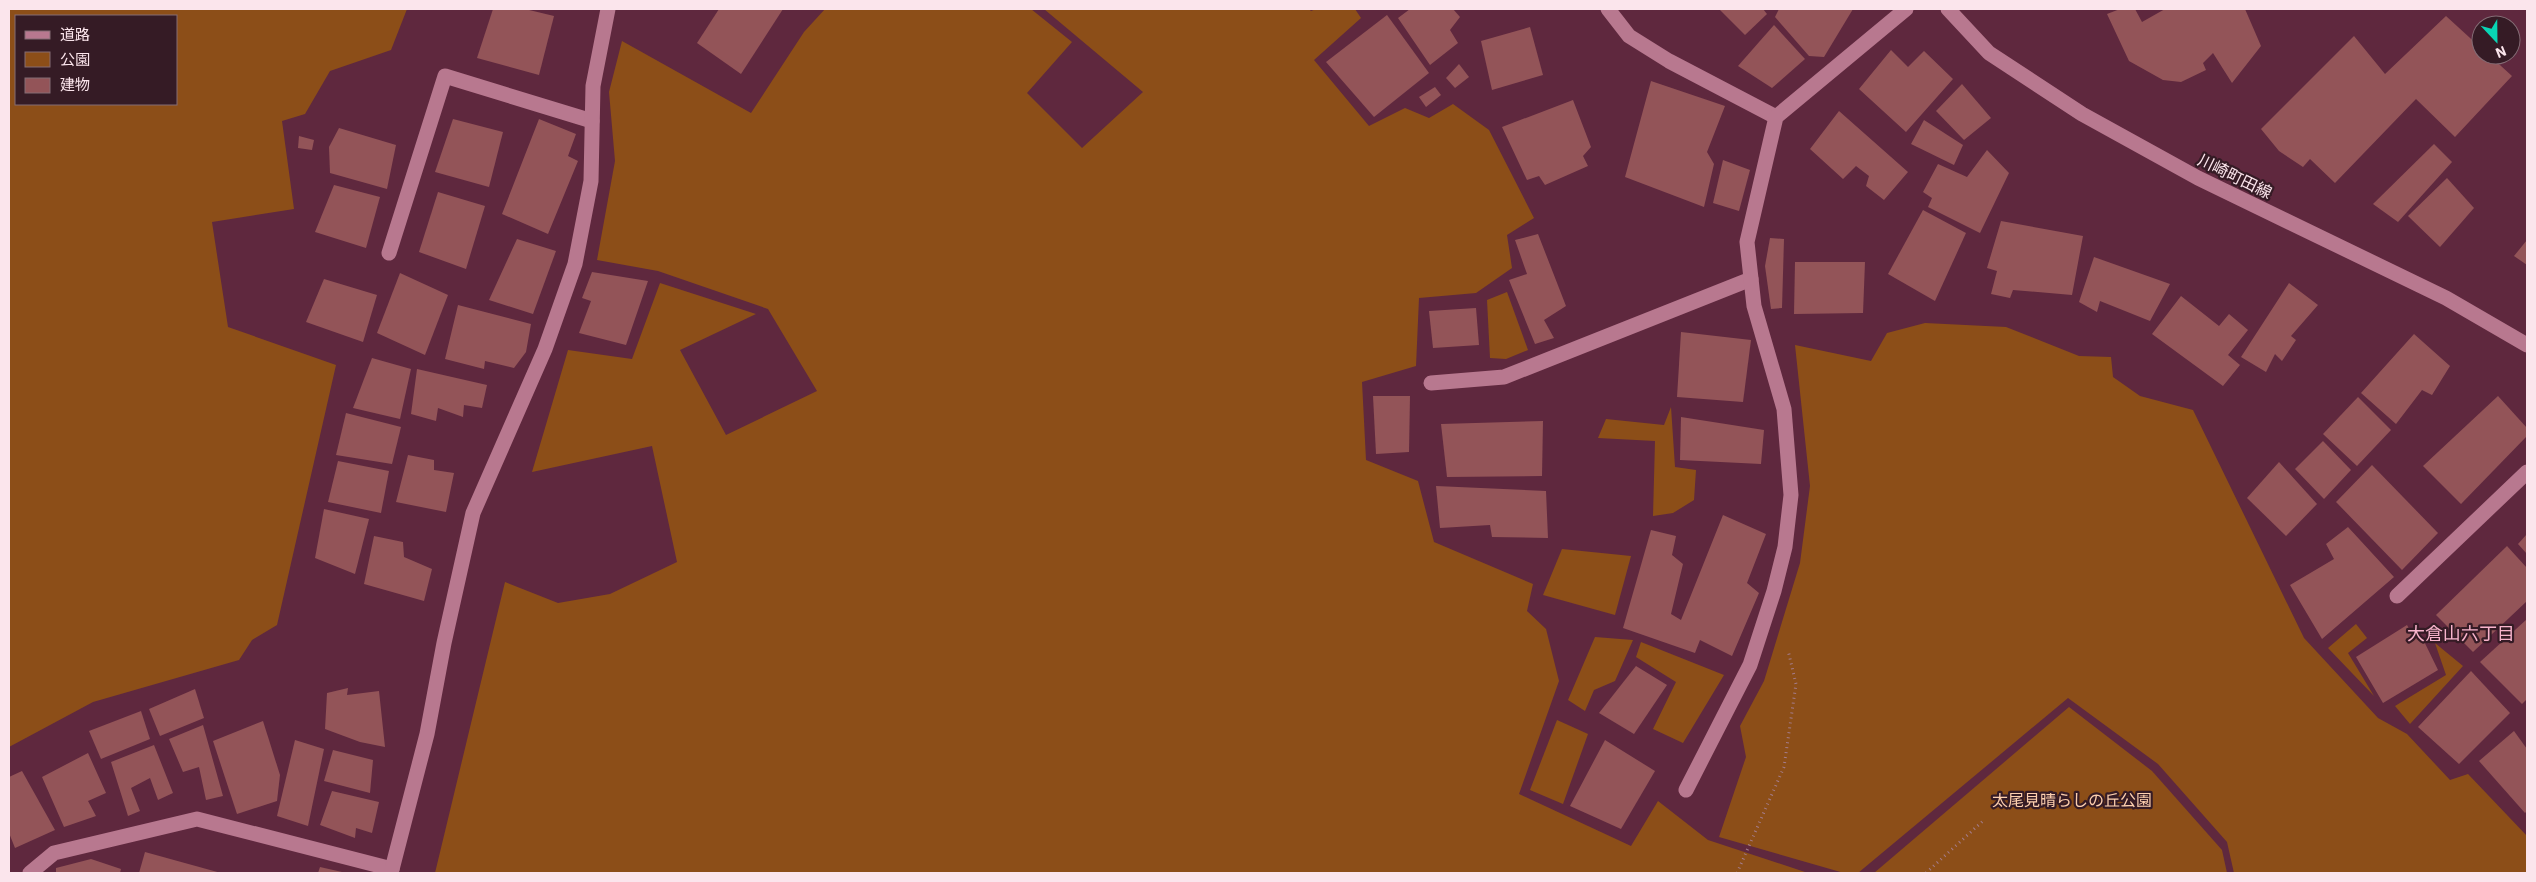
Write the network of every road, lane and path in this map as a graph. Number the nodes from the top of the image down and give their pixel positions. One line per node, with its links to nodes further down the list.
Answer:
1 (608, 9): 6 (street)
2 (1608, 9): 5 (street)
3 (1906, 9): 5 (street)
4 (1948, 9): 9 (street, 川崎町田線)
5 (1776, 117): 8 (street)
6 (592, 121): 7 (street); 16 (street)
7 (389, 253)
8 (1751, 278): 10 (street); 14 (street)
9 (2527, 345)
10 (1431, 383)
11 (2527, 472): 12 (street)
12 (2398, 596)
13 (1787, 647): 18 (path)
14 (1686, 790)
15 (1984, 820): 19 (path)
16 (392, 871): 17 (street)
17 (30, 873)
18 (1737, 873)
19 (1926, 873)

